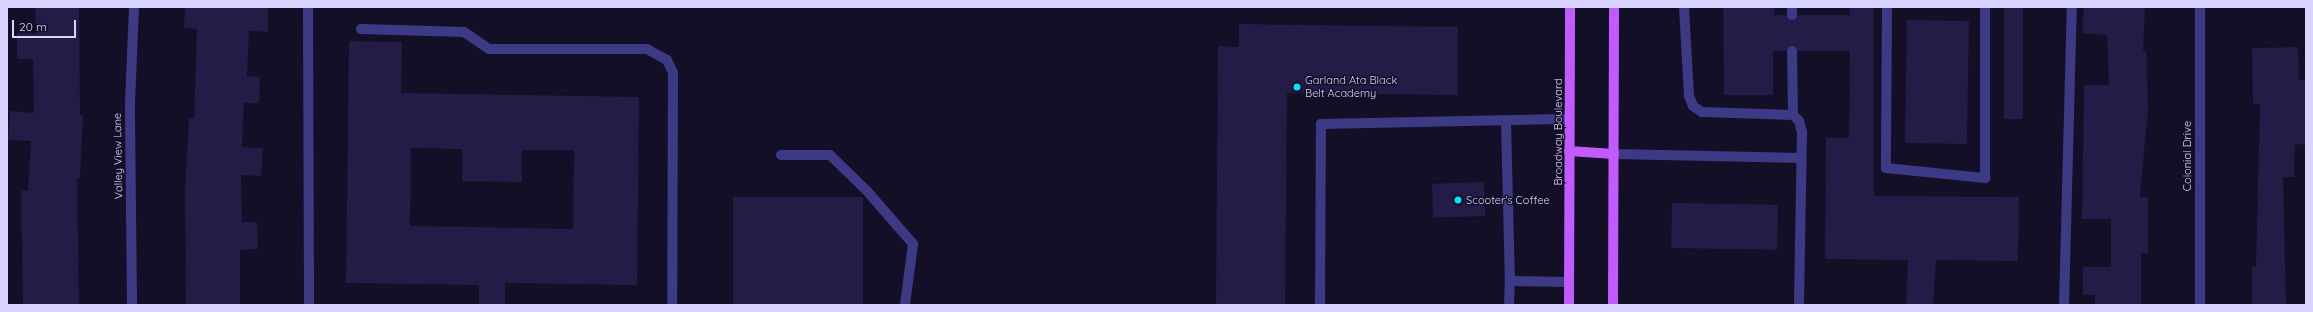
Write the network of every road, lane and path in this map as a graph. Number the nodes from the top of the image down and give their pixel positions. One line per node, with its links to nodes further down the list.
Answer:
1 (134, 7): 21 (street, Valley View Lane)
2 (308, 7): 22 (street)
3 (1570, 7): 13 (main road, Broadway Boulevard)
4 (1614, 7): 16 (main road)
5 (1684, 7): 12 (street)
6 (1887, 7): 7 (street)
7 (1984, 7)
8 (2072, 7): 30 (street)
9 (2200, 7): 31 (street, Colonial Drive)
10 (361, 29): 23 (street)
11 (1792, 51): 12 (street)
12 (1793, 114): 18 (street)
13 (1569, 120): 14 (street); 15 (main road, Broadway Boulevard)
14 (1506, 121): 19 (street); 25 (street)
15 (1569, 152): 16 (main road); 20 (main road, Broadway Boulevard)
16 (1614, 154): 18 (street); 28 (main road)
17 (780, 155): 24 (street)
18 (1801, 158): 29 (street)
19 (1510, 281): 20 (street); 26 (street)
20 (1569, 282): 27 (main road, Broadway Boulevard)
21 (132, 305)
22 (309, 305)
23 (672, 305)
24 (905, 305)
25 (1320, 305)
26 (1508, 305)
27 (1569, 305)
28 (1613, 305)
29 (1799, 305)
30 (2064, 305)
31 (2200, 305)

